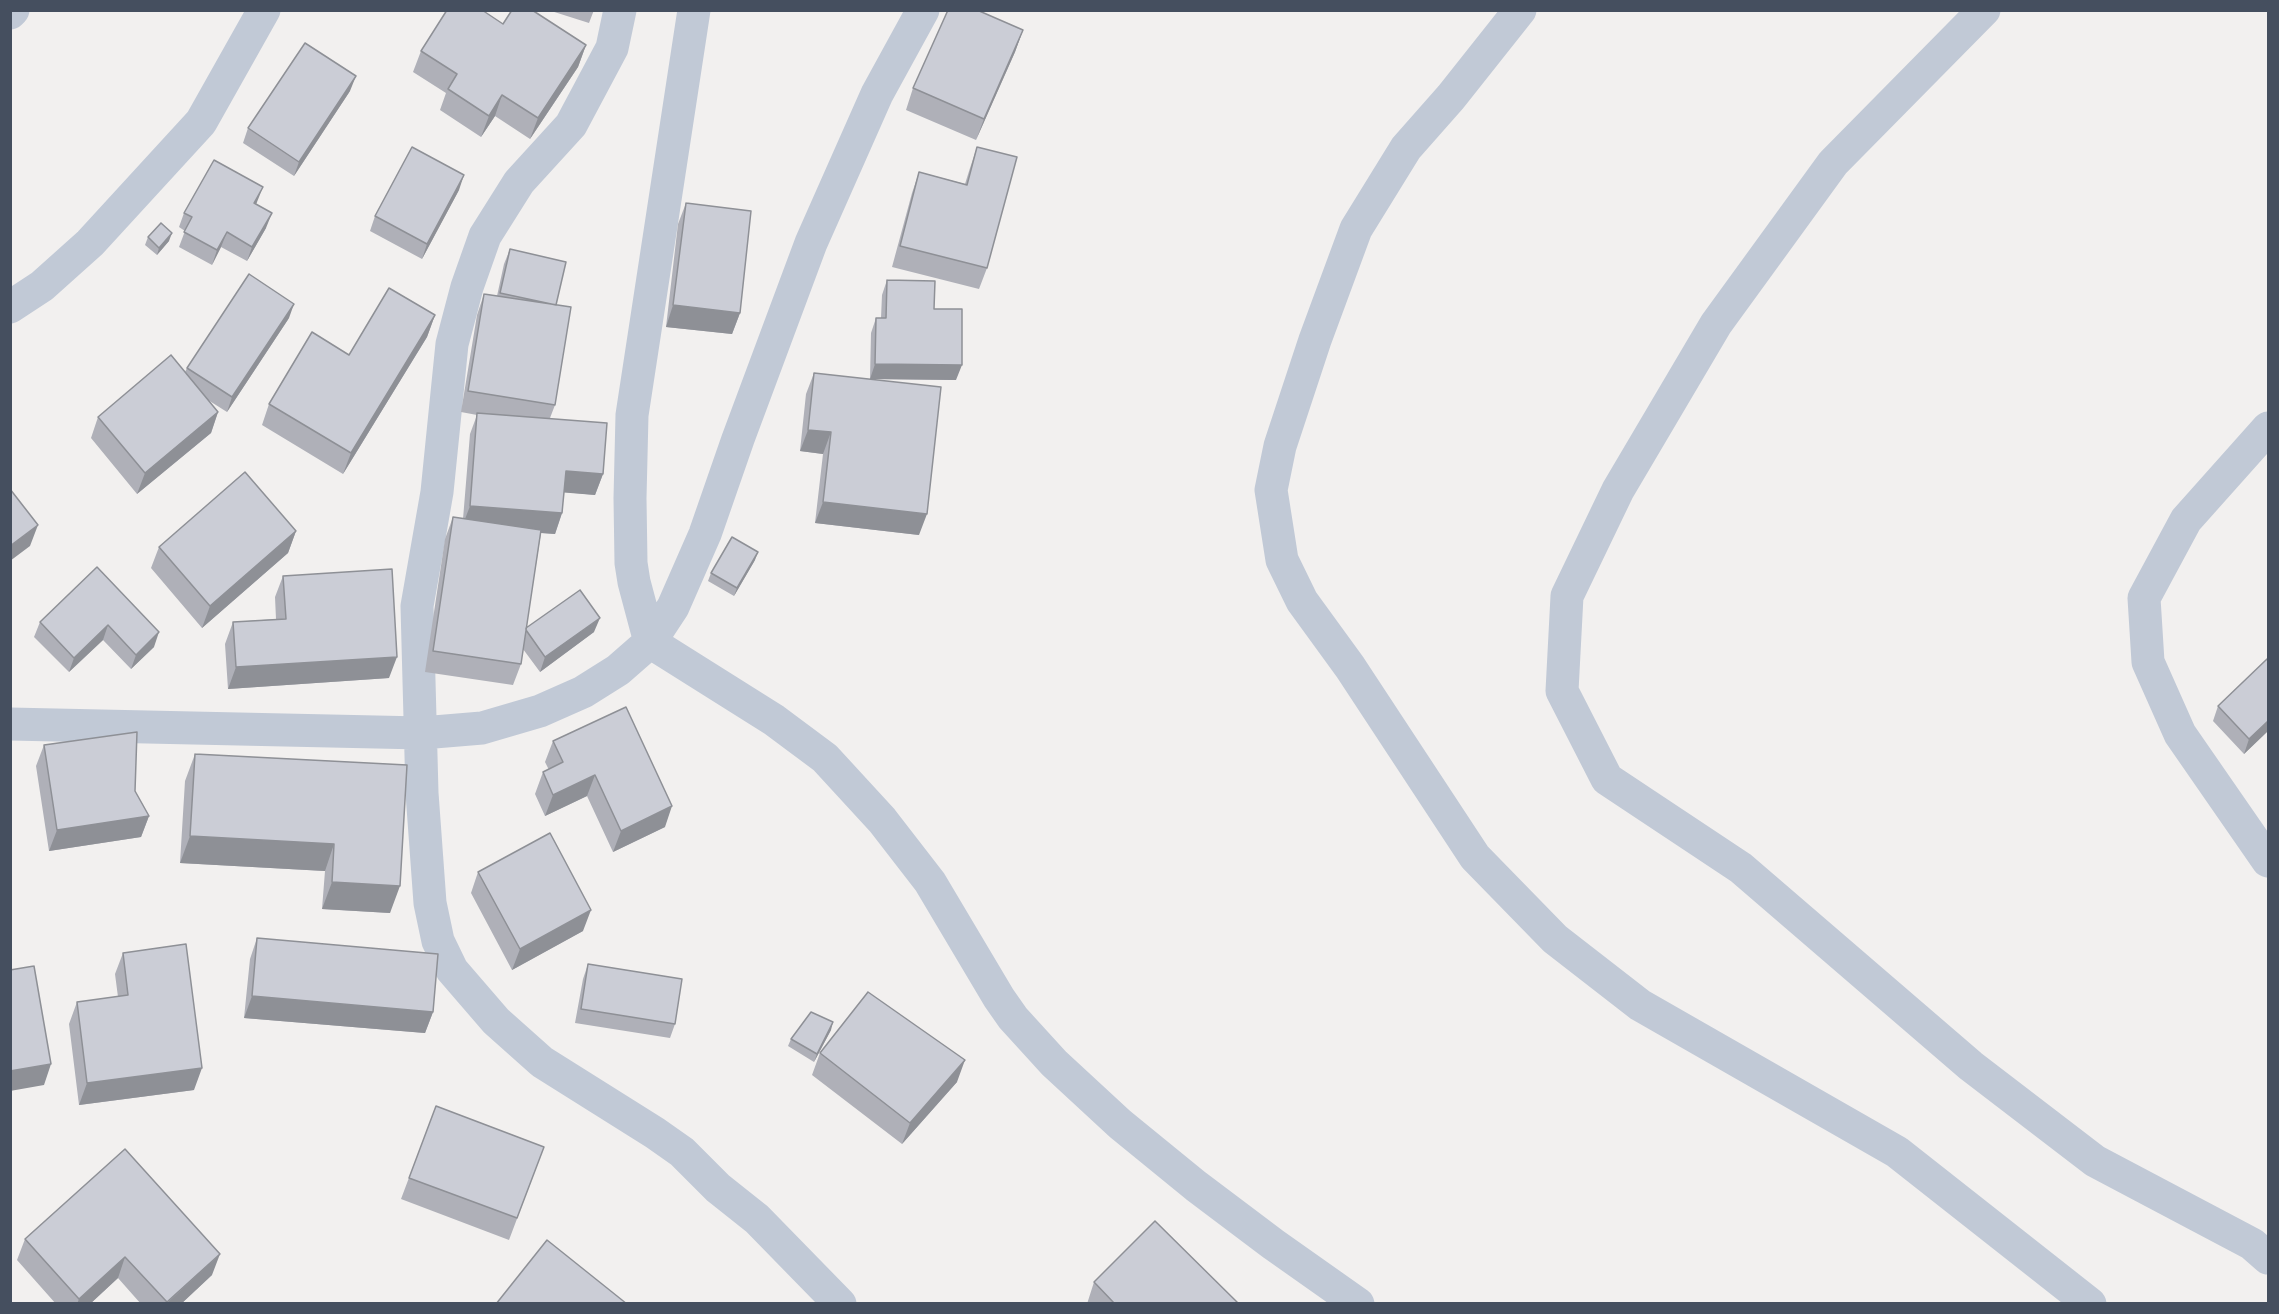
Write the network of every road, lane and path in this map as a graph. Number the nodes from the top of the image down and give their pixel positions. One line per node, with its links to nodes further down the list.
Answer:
1 (264, 10): 7 (street)
2 (620, 10): 11 (street)
3 (694, 10): 9 (street)
4 (923, 10): 9 (street)
5 (1520, 10): 16 (street)
6 (1984, 10): 13 (street)
7 (10, 307)
8 (2268, 428): 12 (street)
9 (650, 642): 11 (street); 15 (street)
10 (10, 724): 11 (street)
11 (422, 733): 14 (street)
12 (2268, 861)
13 (2268, 1258)
14 (840, 1304)
15 (1358, 1304)
16 (2090, 1304)

